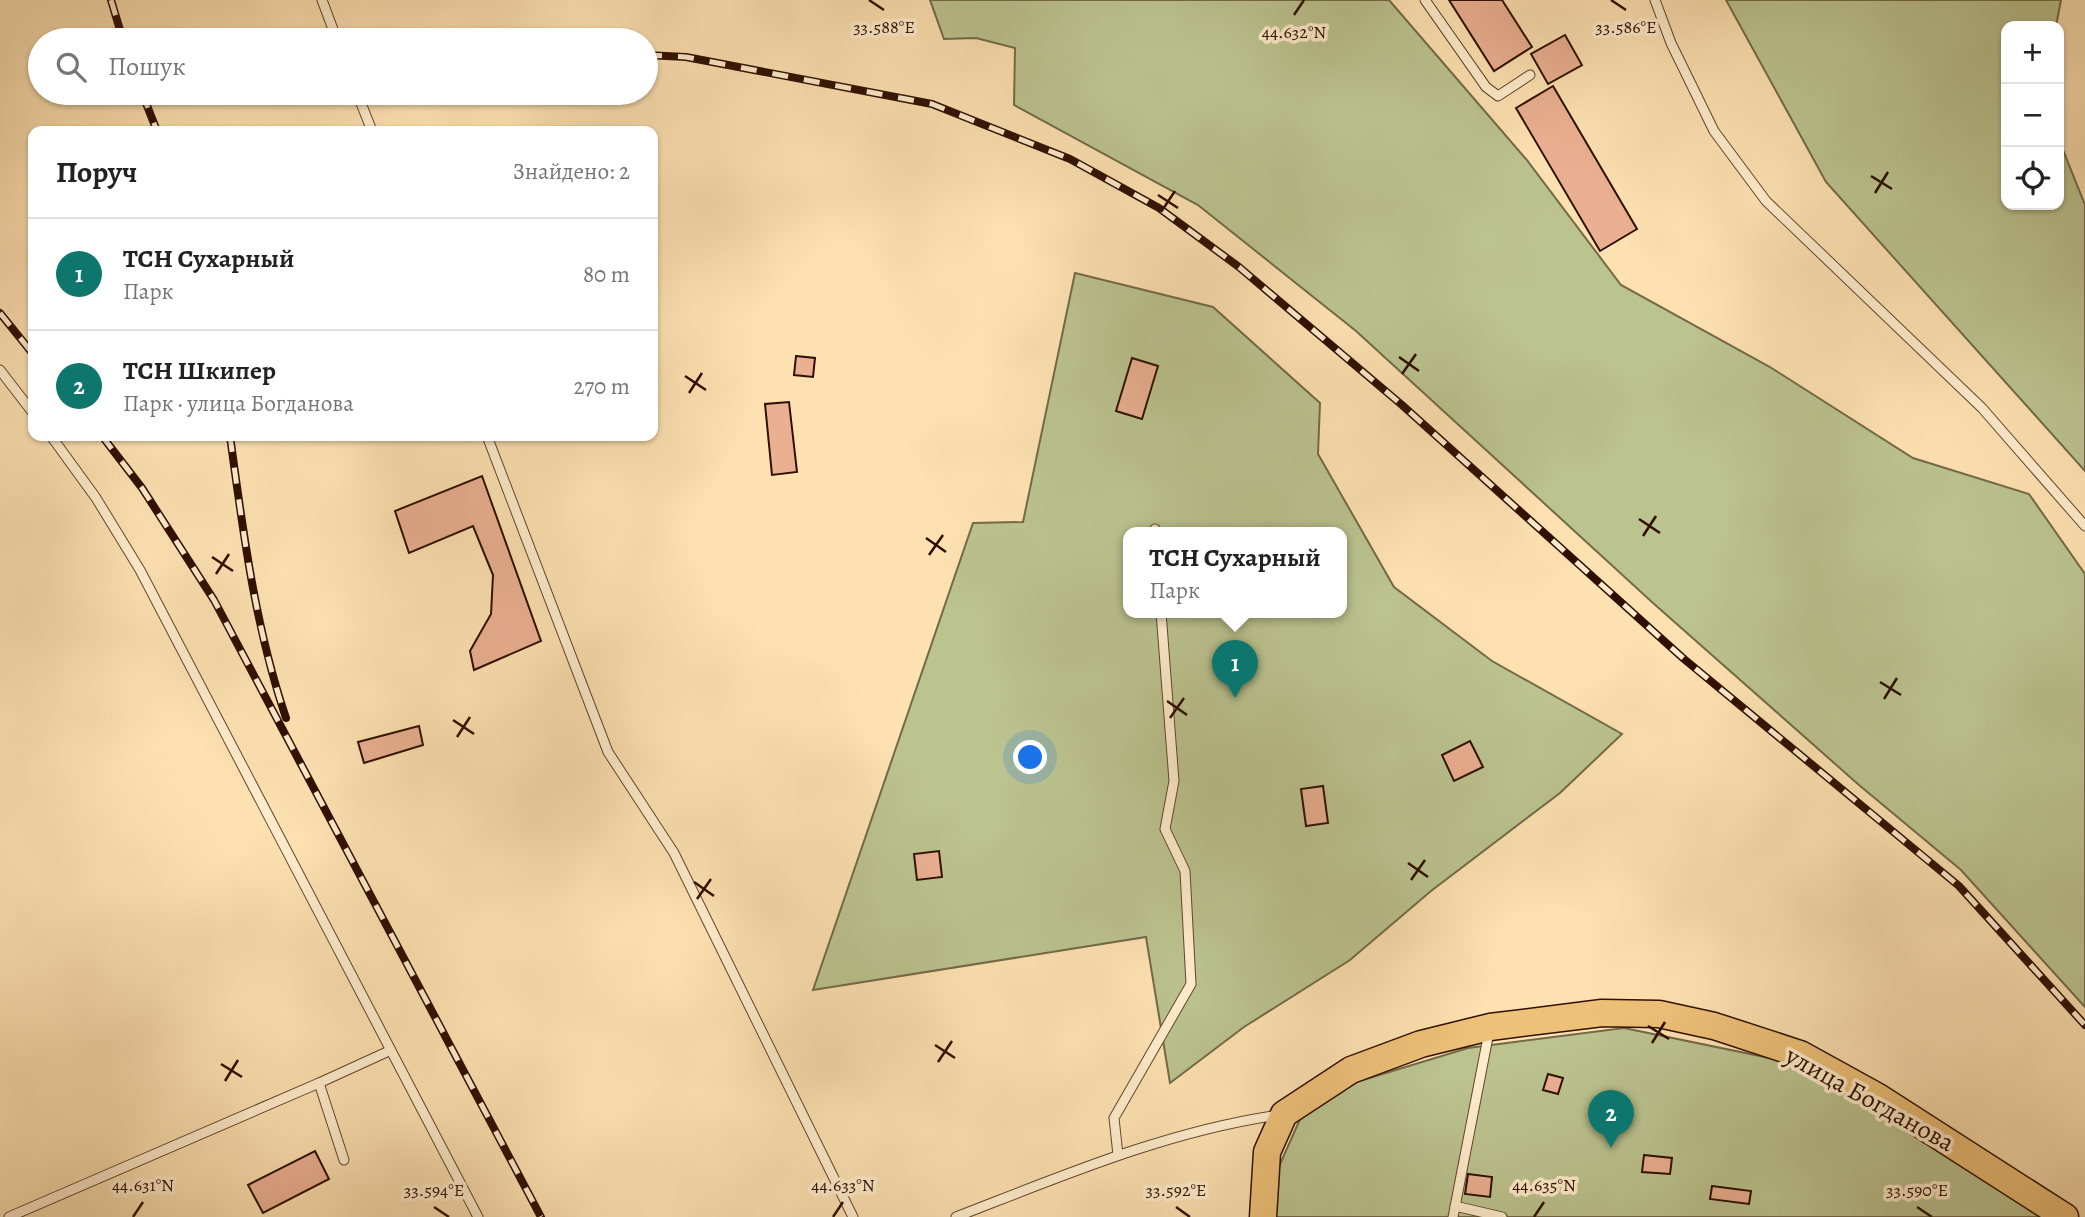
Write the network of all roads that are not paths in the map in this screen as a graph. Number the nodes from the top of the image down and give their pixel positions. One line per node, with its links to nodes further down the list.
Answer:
1 (322, 0): 4 (lane)
2 (1425, 0): 5 (lane)
3 (1655, 0): 12 (lane)
4 (332, 28)
5 (1530, 75)
6 (362, 105): 7 (lane)
7 (370, 126)
8 (0, 370): 9 (lane)
9 (28, 406)
10 (55, 441): 15 (lane)
11 (489, 441): 23 (lane)
12 (2085, 526)
13 (1161, 618): 18 (lane)
14 (1490, 1027): 17 (main road, улица Богданова); 20 (lane); 28 (main road, улица Богданова)
15 (389, 1051): 16 (lane); 22 (lane)
16 (319, 1083): 19 (lane); 21 (lane)
17 (1284, 1114): 18 (lane); 25 (main road)
18 (1118, 1155): 24 (lane)
19 (344, 1160)
20 (1455, 1206): 26 (lane); 27 (lane)
21 (9, 1217)
22 (478, 1217)
23 (853, 1217)
24 (956, 1217)
25 (1263, 1217)
26 (1453, 1217)
27 (1502, 1217)
28 (2065, 1217)

